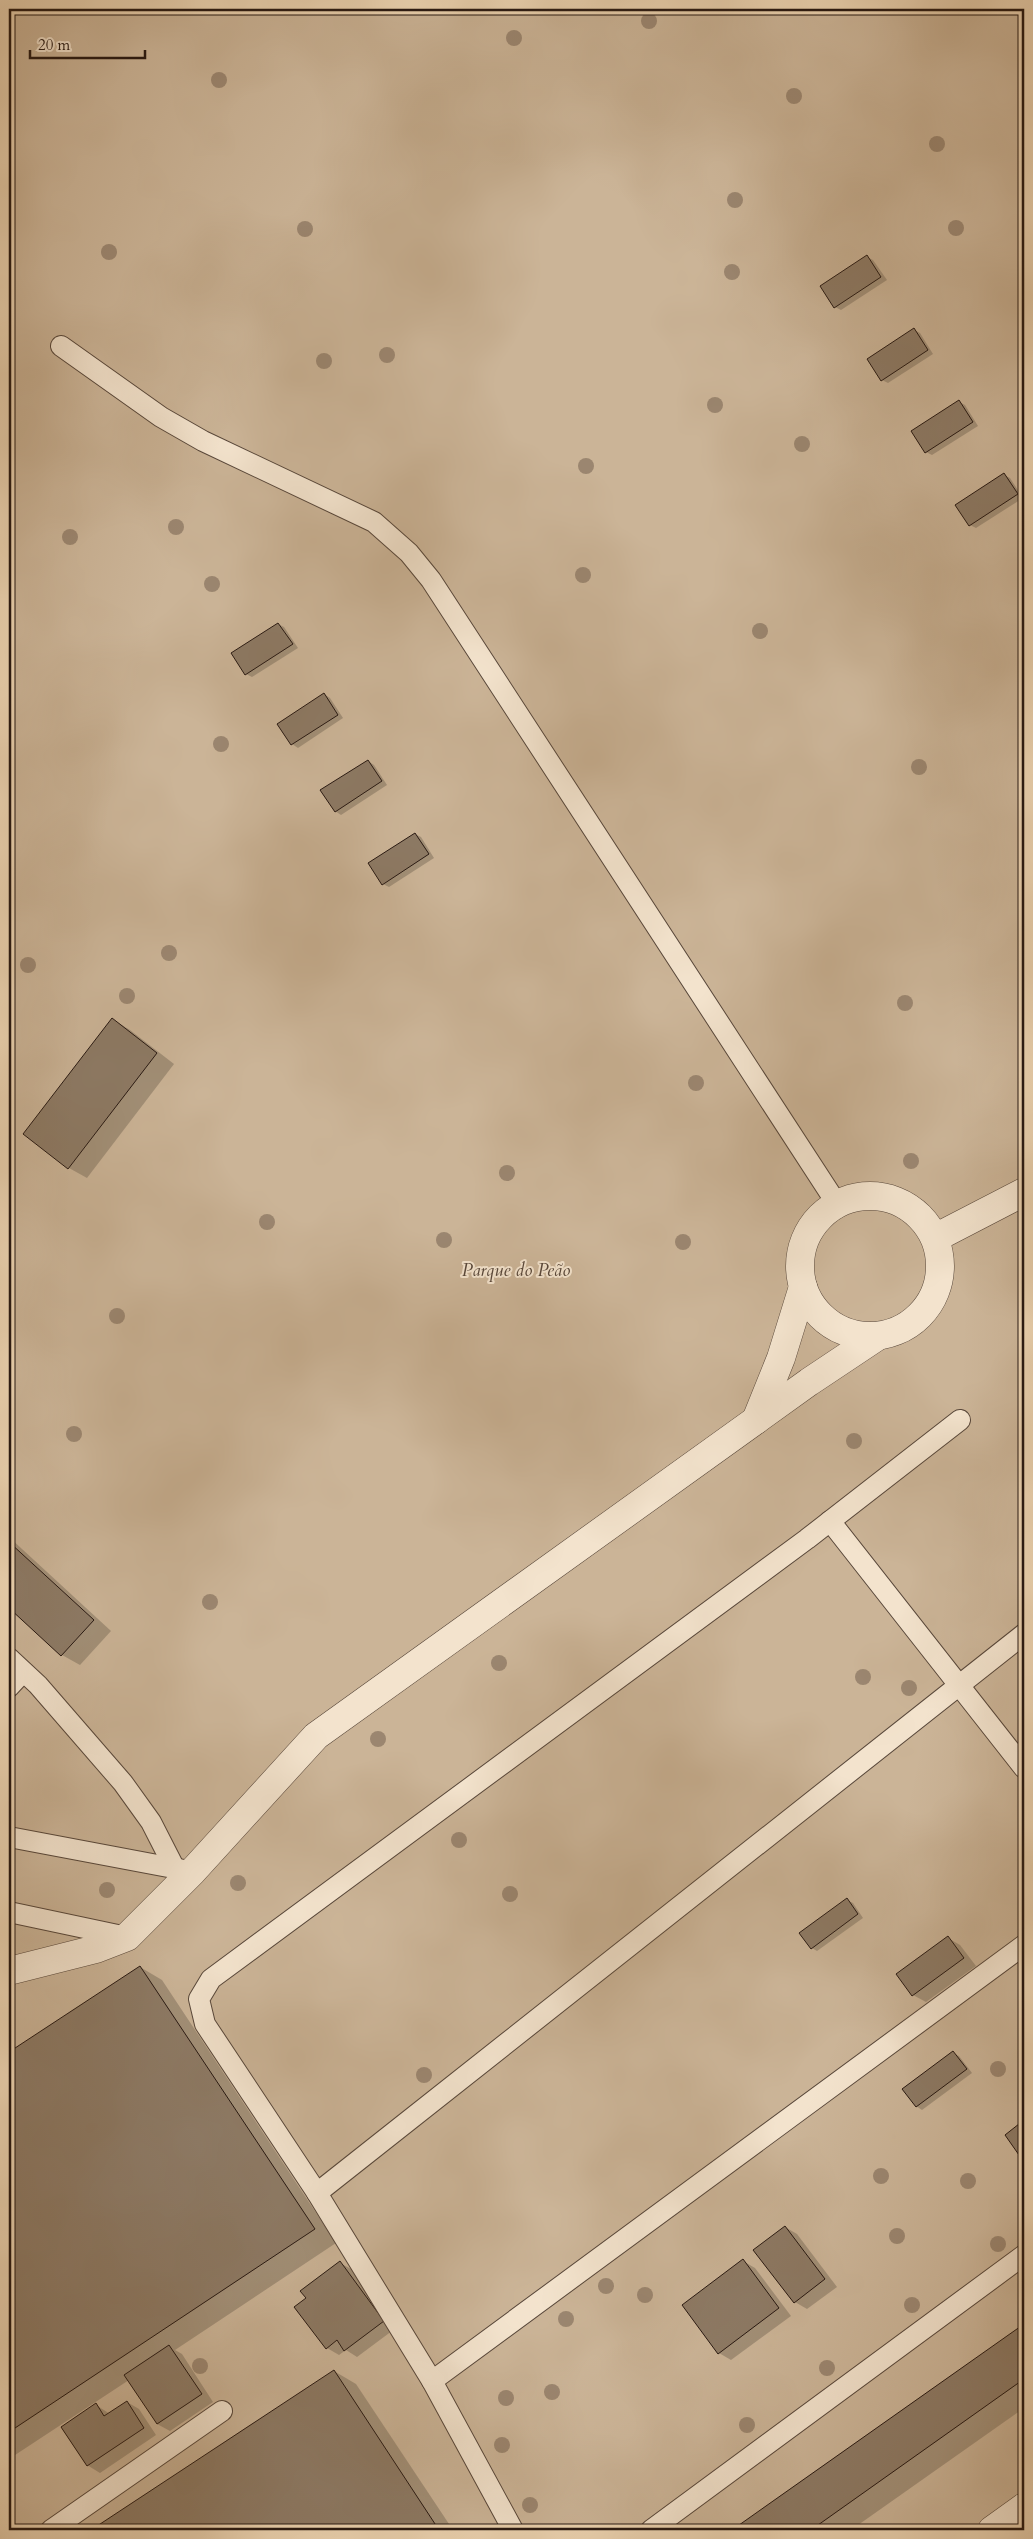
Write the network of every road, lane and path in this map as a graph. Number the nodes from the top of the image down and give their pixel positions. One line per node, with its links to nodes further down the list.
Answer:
1 (61, 346): 3 (lane)
2 (1024, 1192): 4 (street)
3 (837, 1204): 4 (street); 5 (street)
4 (935, 1238): 6 (street)
5 (803, 1286): 6 (street); 7 (street)
6 (878, 1336): 7 (street)
7 (756, 1420): 17 (street)
8 (960, 1420): 9 (lane)
9 (830, 1521): 13 (lane); 22 (lane)
10 (1024, 1634): 13 (lane)
11 (9, 1658): 12 (lane)
12 (23, 1672): 14 (lane); 17 (lane)
13 (959, 1686): 15 (lane); 22 (lane)
14 (9, 1687)
15 (1024, 1768)
16 (9, 1837): 17 (lane)
17 (183, 1870): 19 (street)
18 (9, 1912): 19 (lane)
19 (127, 1937): 21 (street)
20 (1024, 1945): 24 (lane)
21 (9, 1971)
22 (317, 2193): 24 (lane)
23 (1024, 2255): 29 (lane)
24 (432, 2381): 28 (lane)
25 (222, 2411): 27 (lane)
26 (1024, 2507): 30 (street)
27 (51, 2530)
28 (513, 2530)
29 (650, 2530)
30 (992, 2530)

